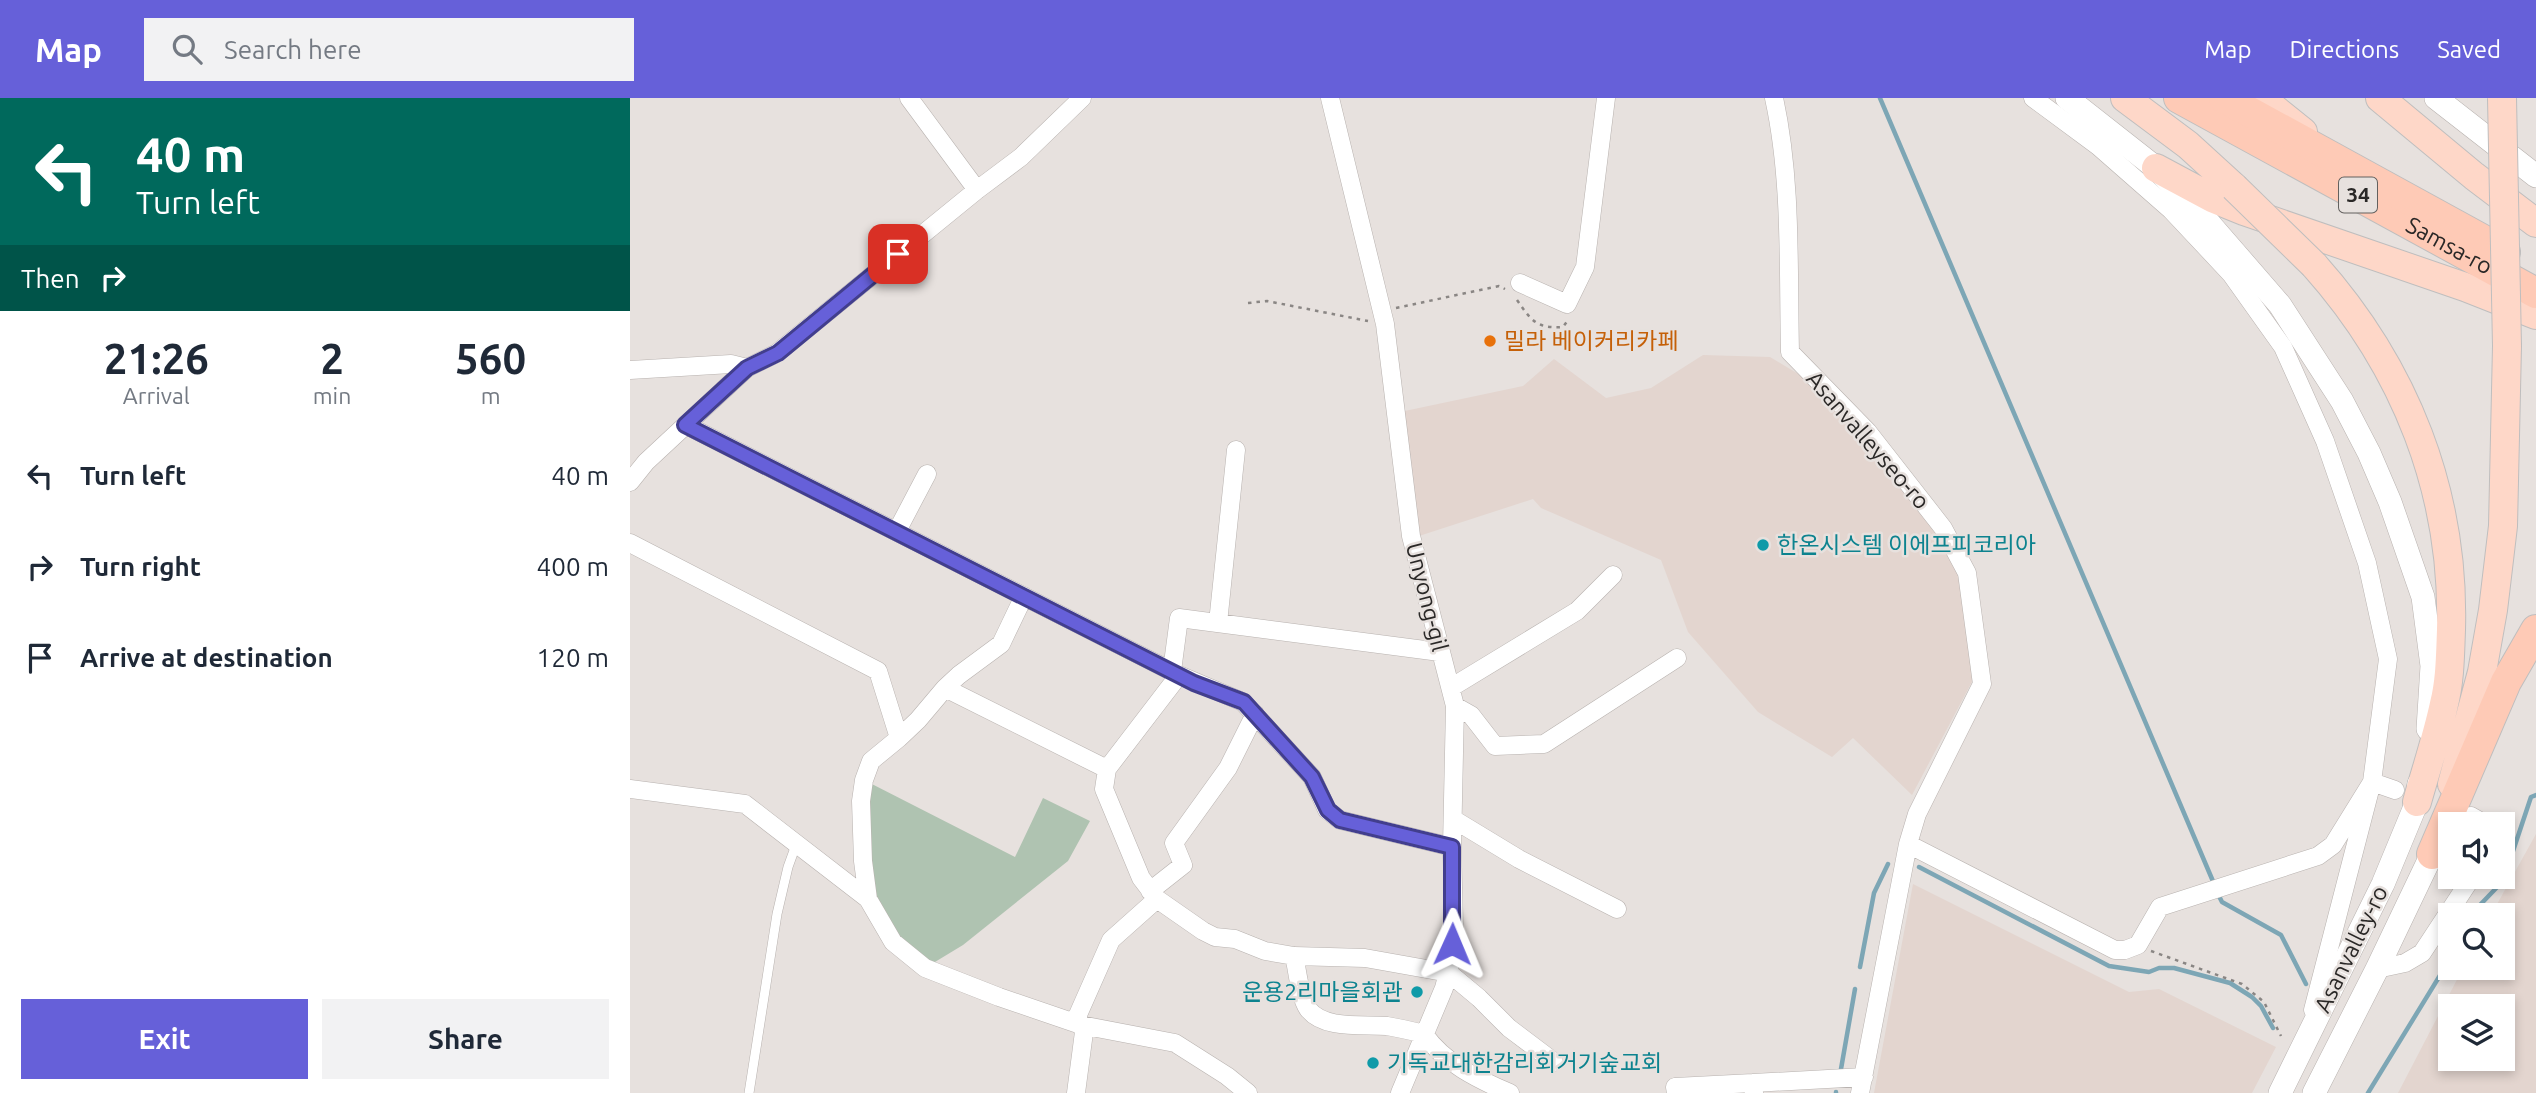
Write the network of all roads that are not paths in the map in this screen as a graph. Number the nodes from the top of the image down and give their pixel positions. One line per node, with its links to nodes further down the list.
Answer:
1 (909, 98): 19 (street)
2 (1082, 98): 19 (street)
3 (1330, 98): 38 (street, Unyong-gil)
4 (1606, 98): 22 (street)
5 (1774, 98): 51 (street, Asanvalleyseo-ro)
6 (2033, 98): 47 (street)
7 (2067, 98): 17 (street, Asanvalley-ro)
8 (2125, 98): 49 (main road, bridge)
9 (2179, 98): 23 (highway, Samsa-ro / 34)
10 (2224, 98): 16 (highway, Samsa-ro / 34)
11 (2261, 98): 16 (main road)
12 (2381, 98): 20 (main road)
13 (2436, 98): 18 (street)
14 (2488, 98): 25 (main road)
15 (2502, 98): 25 (main road, bridge)
16 (2338, 159): 21 (highway, Samsa-ro / 34)
17 (2156, 168): 24 (main road); 49 (street, Asanvalley-ro)
18 (2536, 176)
19 (977, 190): 26 (street)
20 (2536, 223)
21 (2536, 270)
22 (1520, 283)
23 (2536, 293)
24 (2536, 315)
25 (2499, 342): 49 (main road); 54 (main road)
26 (747, 368): 27 (street); 28 (street)
27 (630, 370)
28 (685, 425): 31 (street); 32 (street)
29 (1236, 450): 36 (street)
30 (927, 474): 32 (street)
31 (630, 482)
32 (897, 531): 35 (street)
33 (630, 543): 45 (street)
34 (1613, 575): 41 (street)
35 (1024, 596): 40 (street); 42 (street)
36 (1218, 623): 38 (street); 40 (street)
37 (2536, 630): 54 (highway)
38 (1440, 652): 41 (street, Unyong-gil)
39 (1677, 658): 43 (street)
40 (1176, 673): 44 (street); 46 (street)
41 (1452, 687): 43 (street, Unyong-gil)
42 (945, 688): 45 (street); 46 (street)
43 (1455, 706): 50 (street, Unyong-gil)
44 (1255, 715): 53 (street); 56 (street)
45 (899, 738): 57 (street)
46 (1107, 769): 56 (street)
47 (2372, 782): 49 (street); 51 (street); 64 (street)
48 (630, 789): 52 (street)
49 (2406, 796): 64 (street, Asanvalley-ro)
50 (1453, 820): 53 (street, Unyong-gil); 58 (street)
51 (1908, 844): 66 (street, Asanvalleyseo-ro)
52 (796, 845): 57 (street); 68 (lane)
53 (1452, 847): 61 (street, Unyong-gil)
54 (2432, 854): 60 (street, Asanvalley-ro)
55 (2464, 889): 60 (street)
56 (1154, 895): 59 (street); 62 (street)
57 (868, 899): 62 (street)
58 (1617, 909)
59 (1294, 956): 61 (street); 63 (street)
60 (2377, 969): 75 (street, Asanvalley-ro)
61 (1449, 973): 63 (street, Unyong-gil); 65 (street)
62 (1081, 1025): 69 (street); 70 (street)
63 (1424, 1034): 71 (street, Unyong-gil); 72 (street)
64 (2302, 1049): 74 (street, Asanvalley-ro)
65 (1554, 1062)
66 (1862, 1085): 67 (street)
67 (1754, 1088): 73 (street)
68 (749, 1093)
69 (1076, 1093)
70 (1248, 1093)
71 (1400, 1093)
72 (1510, 1093)
73 (1676, 1093)
74 (2280, 1093)
75 (2314, 1093)

